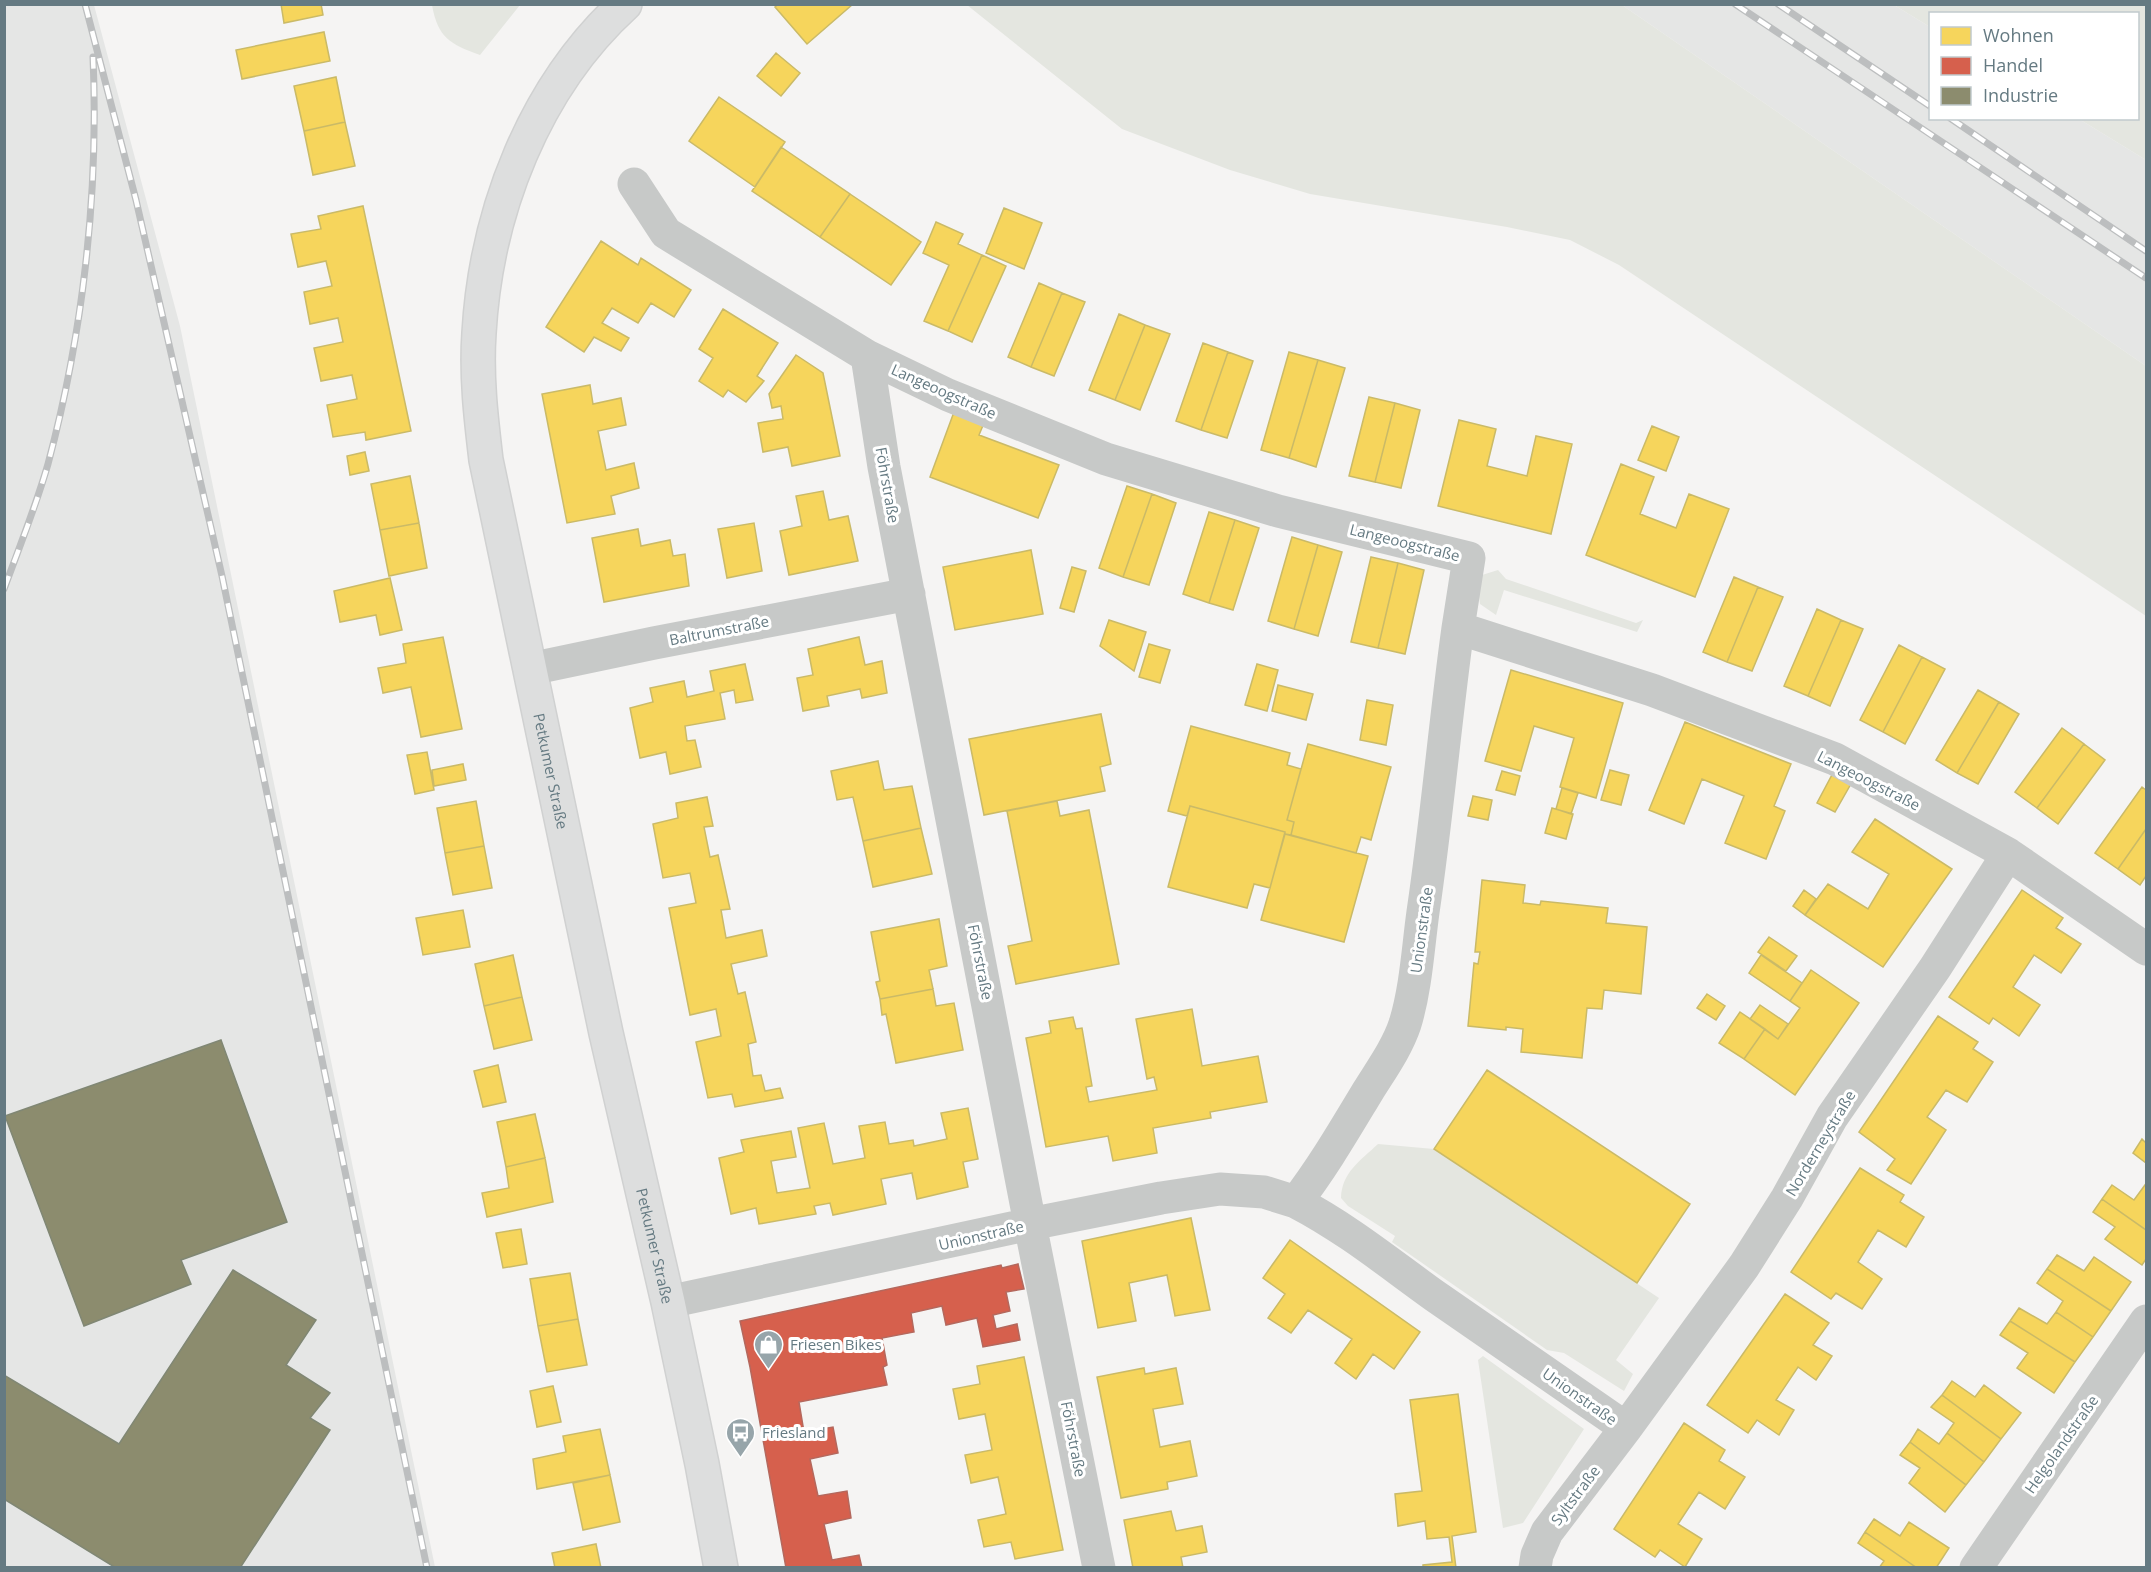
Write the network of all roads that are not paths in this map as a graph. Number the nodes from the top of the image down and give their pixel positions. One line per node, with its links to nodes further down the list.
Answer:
1 (625, 4): 6 (main road, Petkumer Straße)
2 (634, 184): 3 (street, Langeoogstraße)
3 (867, 356): 4 (street, Föhrstraße); 5 (street, Langeoogstraße)
4 (909, 594): 6 (street, Baltrumstraße); 10 (street, Föhrstraße)
5 (1458, 627): 7 (street, Langeoogstraße); 9 (street, Unionstraße)
6 (530, 669): 11 (main road, Petkumer Straße)
7 (2008, 854): 8 (street, Langeoogstraße); 13 (street, Norderneystraße)
8 (2146, 949)
9 (1296, 1202): 10 (street, Unionstraße); 13 (street, Unionstraße)
10 (1030, 1224): 11 (street, Unionstraße); 15 (street, Föhrstraße)
11 (668, 1302): 14 (main road, Petkumer Straße)
12 (2146, 1321): 17 (street, Helgolandstraße)
13 (1626, 1428): 16 (street, Syltstraße)
14 (721, 1568)
15 (1099, 1568)
16 (1535, 1568)
17 (1976, 1568)

